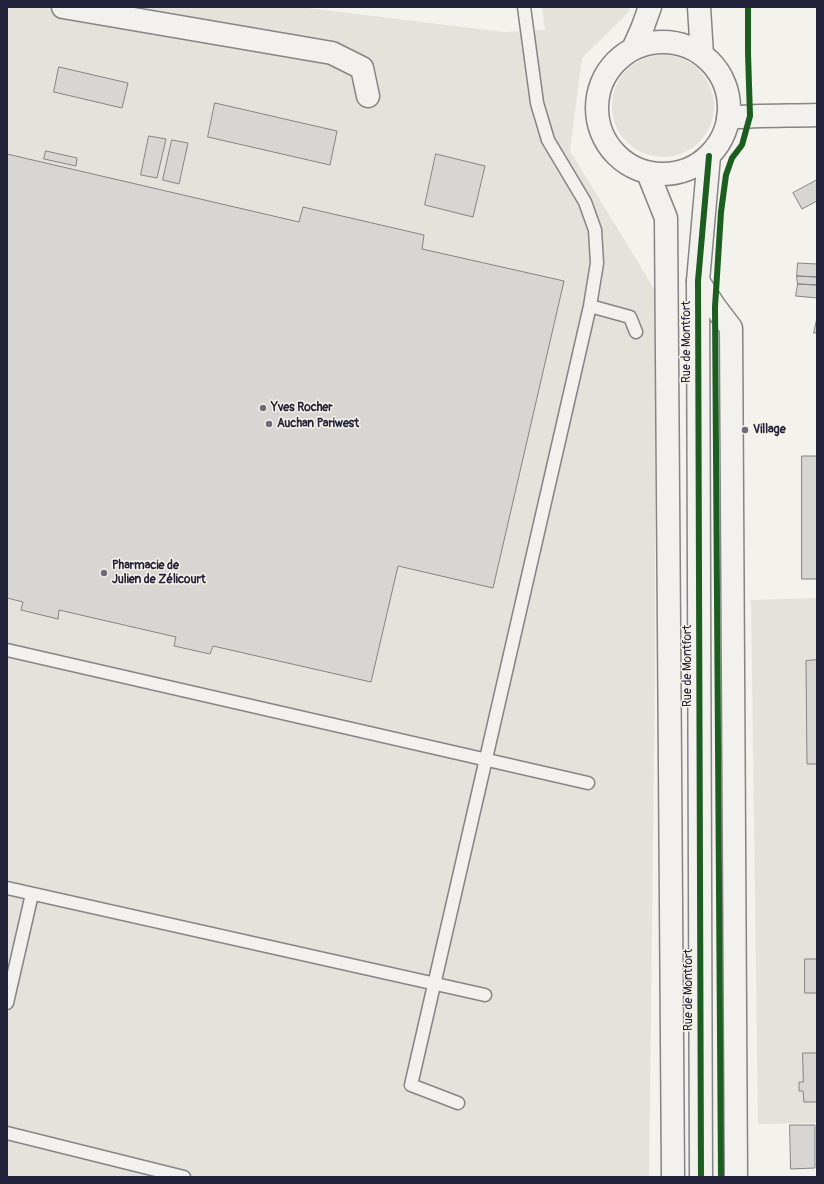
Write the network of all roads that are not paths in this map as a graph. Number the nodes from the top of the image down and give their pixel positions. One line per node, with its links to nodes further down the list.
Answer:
1 (63, 7): 7 (street)
2 (524, 7): 13 (lane)
3 (650, 7): 5 (street)
4 (699, 7): 6 (street)
5 (633, 49): 6 (street); 11 (street)
6 (702, 55): 9 (street)
7 (368, 96)
8 (817, 115): 9 (street)
9 (728, 118): 10 (street)
10 (709, 156): 11 (street); 12 (street, Rue de Montfort)
11 (648, 173): 27 (street, Rue de Montfort)
12 (698, 281): 28 (street, Rue de Montfort); 29 (street, Rue de Montfort)
13 (590, 306): 14 (lane); 16 (lane)
14 (636, 332)
15 (7, 650): 16 (lane)
16 (485, 760): 17 (lane); 20 (lane)
17 (588, 783)
18 (7, 888): 19 (lane)
19 (32, 894): 20 (lane); 22 (lane)
20 (435, 984): 21 (lane); 23 (lane)
21 (484, 994)
22 (7, 1003)
23 (458, 1103)
24 (7, 1133): 25 (lane)
25 (142, 1172): 26 (lane)
26 (184, 1177)
27 (674, 1177)
28 (701, 1177)
29 (736, 1177)

